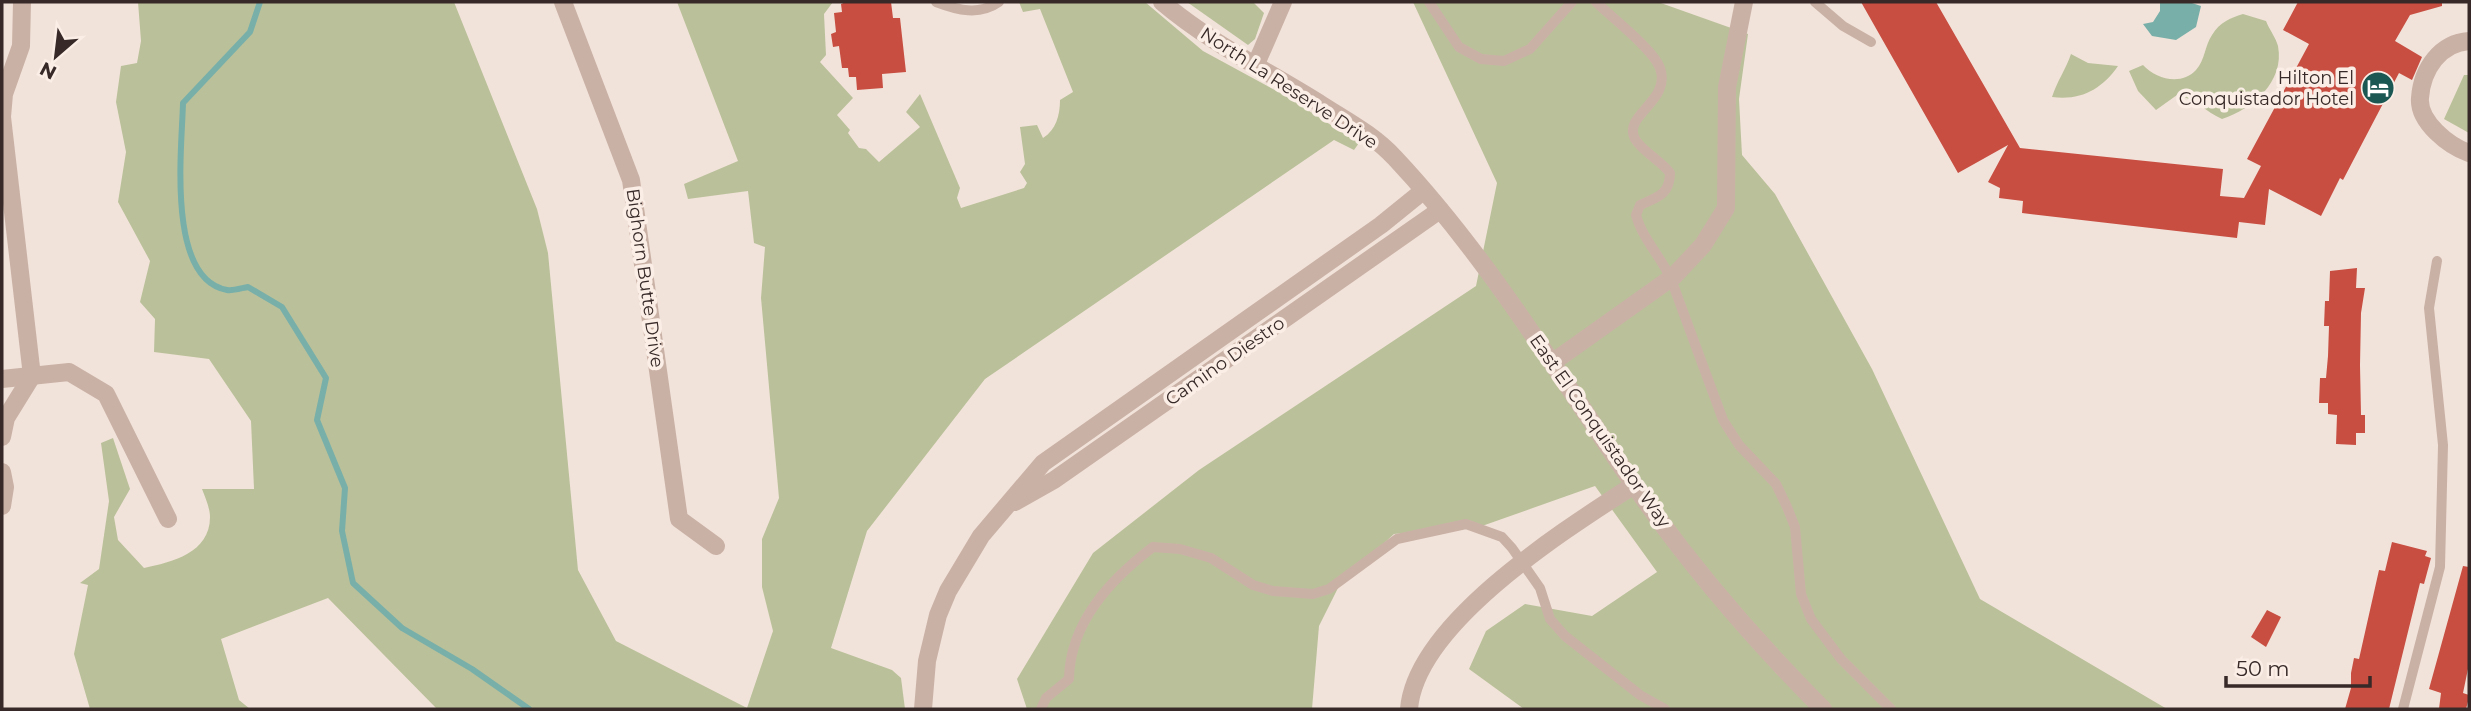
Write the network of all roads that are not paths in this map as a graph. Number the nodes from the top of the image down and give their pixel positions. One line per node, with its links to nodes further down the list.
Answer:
1 (22, 2): 21 (street)
2 (562, 2): 29 (street, Bighorn Butte Drive)
3 (936, 2): 4 (lane)
4 (999, 2)
5 (1162, 2): 14 (street, North La Reserve Drive)
6 (1283, 2): 14 (street)
7 (1429, 2): 8 (lane)
8 (1572, 2)
9 (1596, 2): 19 (lane)
10 (1744, 2): 19 (street)
11 (1815, 2): 13 (lane)
12 (2469, 41): 15 (street)
13 (1871, 42)
14 (1256, 64): 16 (street, North La Reserve Drive)
15 (2469, 153)
16 (1423, 191): 17 (street, North La Reserve Drive); 27 (street, Camino Diestro)
17 (1440, 210): 20 (street, East El Conquistador Way); 27 (street, Camino Diestro)
18 (2437, 261): 37 (lane)
19 (1671, 279): 20 (street); 36 (lane)
20 (1553, 362): 25 (street, East El Conquistador Way)
21 (32, 376): 22 (street); 23 (street); 28 (street)
22 (2, 379)
23 (2, 437)
24 (2, 472): 26 (street)
25 (1634, 485): 30 (street); 35 (street, East El Conquistador Way)
26 (2, 506)
27 (1006, 507): 31 (street, Camino Diestro)
28 (168, 519)
29 (716, 546)
30 (1523, 563): 32 (lane); 33 (street); 34 (lane)
31 (923, 709)
32 (1041, 709)
33 (1409, 709)
34 (1665, 709)
35 (1823, 709)
36 (1891, 709)
37 (2403, 709)

